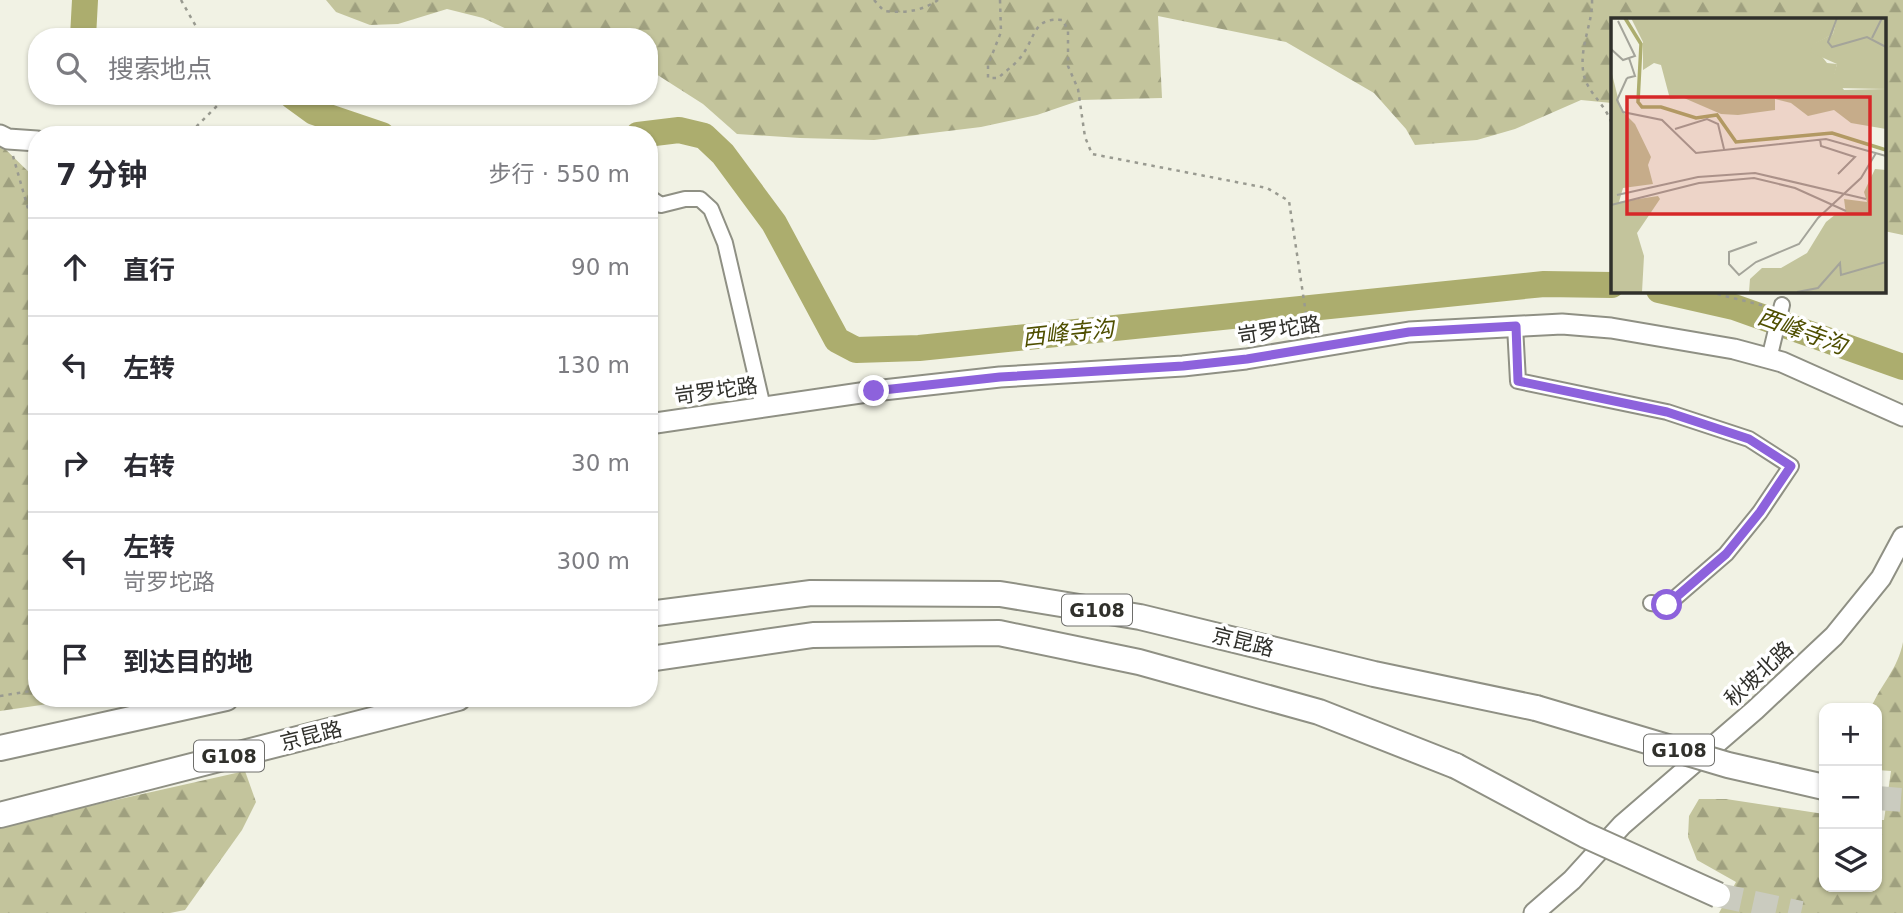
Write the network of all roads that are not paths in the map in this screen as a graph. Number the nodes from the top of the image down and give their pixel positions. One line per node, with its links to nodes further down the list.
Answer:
1 (4, 137): 2 (street)
2 (28, 140)
3 (658, 203): 7 (street)
4 (1781, 309): 6 (street)
5 (1516, 326): 6 (street, 岢罗坨路); 7 (street, 岢罗坨路); 11 (street)
6 (1769, 359): 8 (street, 岢罗坨路)
7 (763, 407): 9 (street, 岢罗坨路)
8 (1903, 416)
9 (658, 423)
10 (1903, 537): 20 (street, 秋坡北路)
11 (1651, 603)
12 (658, 613): 17 (highway, 京昆路 / G108, bridge)
13 (658, 658): 19 (highway, G108, bridge)
14 (185, 707): 16 (highway)
15 (422, 707): 18 (highway, 京昆路 / G108)
16 (0, 748)
17 (1819, 786)
18 (0, 814)
19 (1718, 894)
20 (1534, 913)

